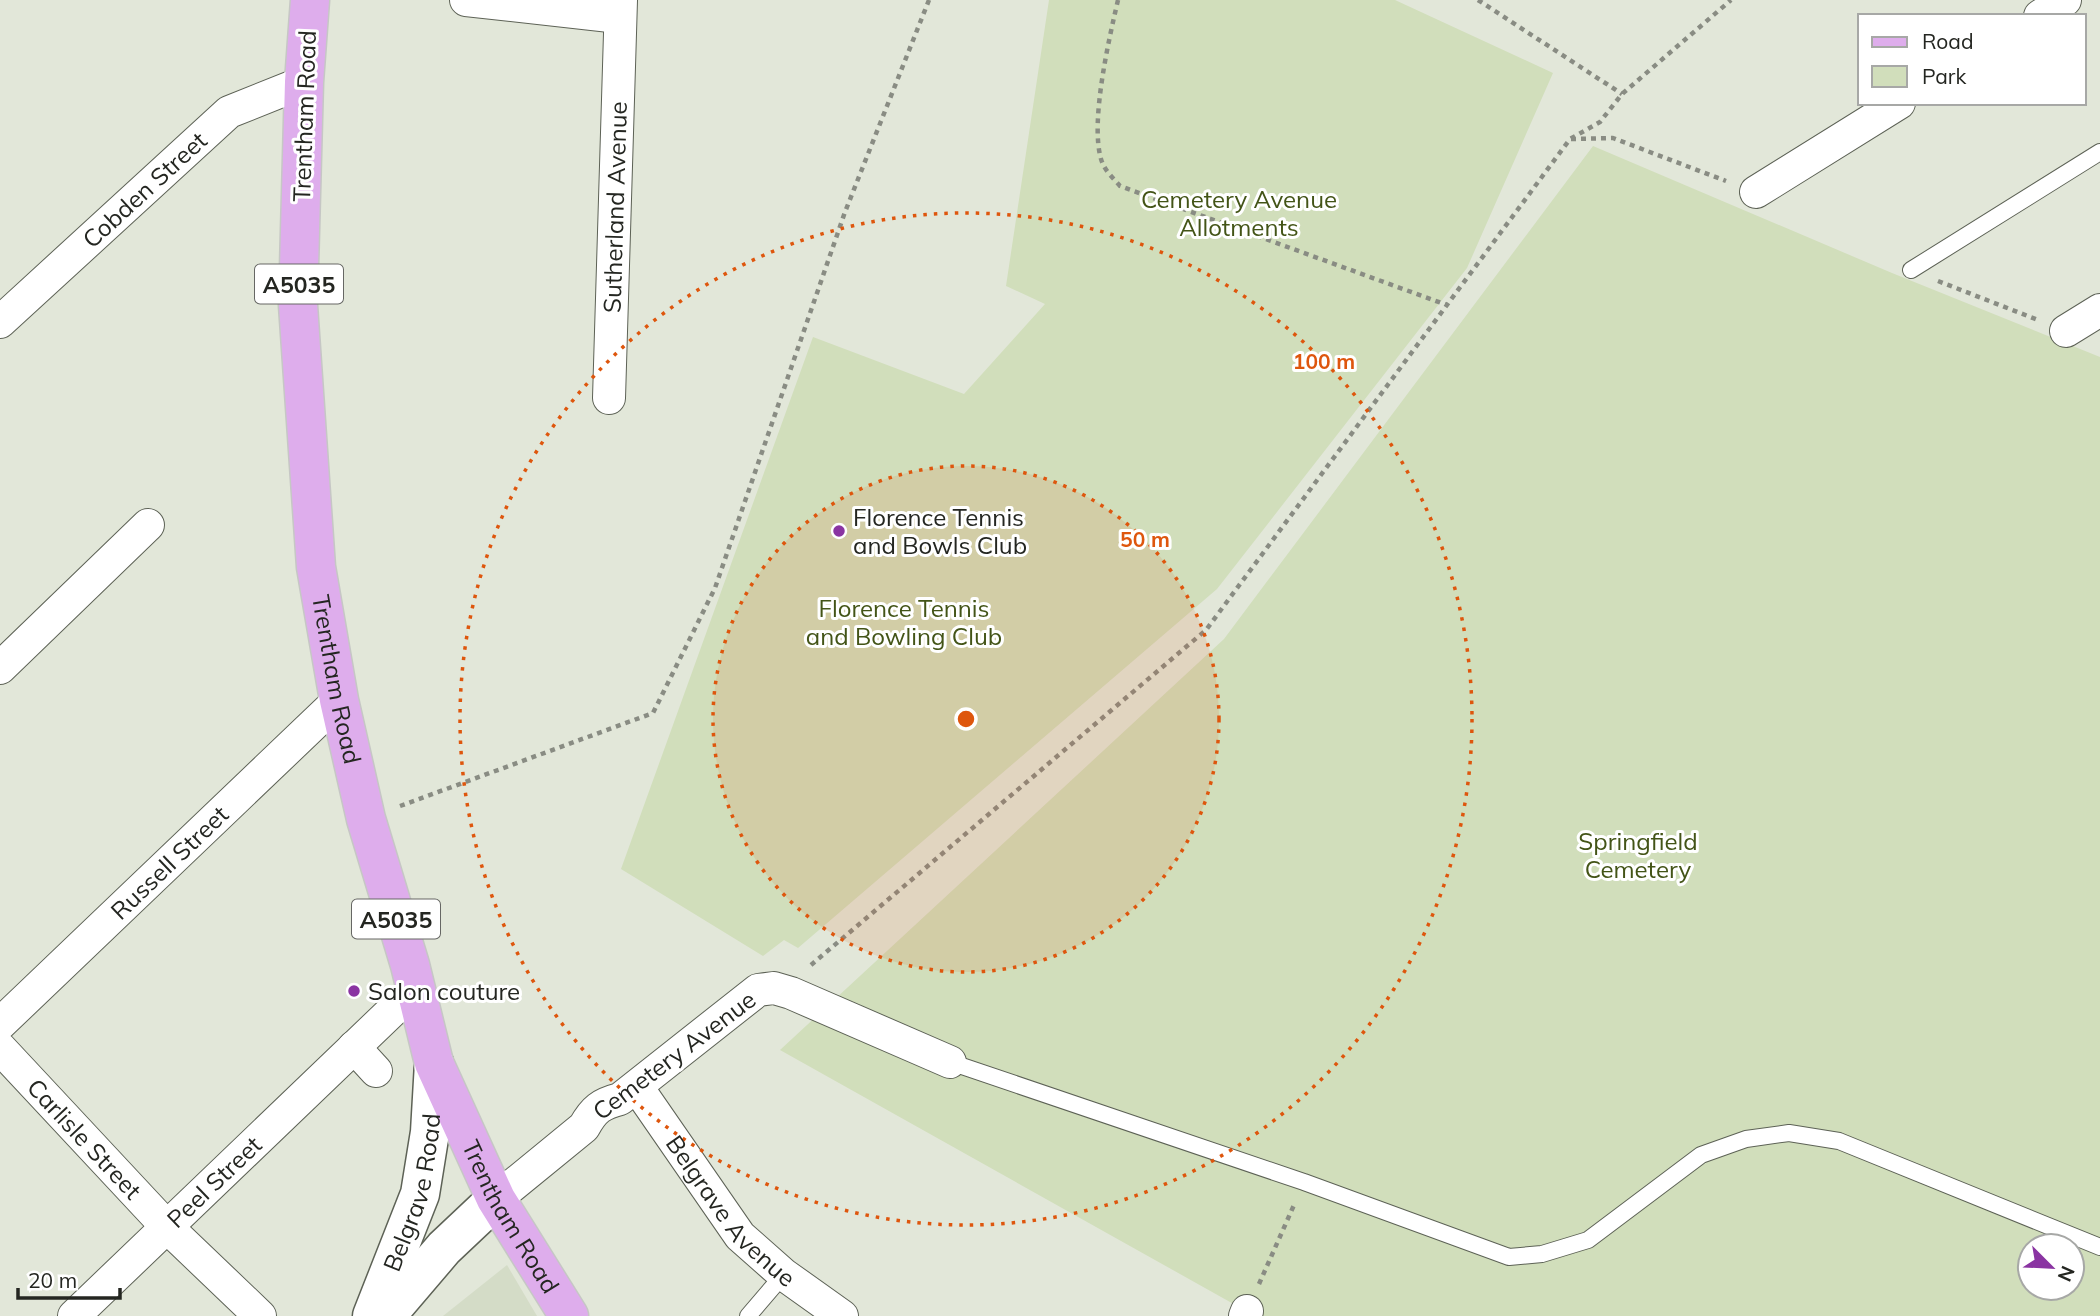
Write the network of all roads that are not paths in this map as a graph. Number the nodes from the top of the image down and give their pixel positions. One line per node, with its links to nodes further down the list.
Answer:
1 (310, 0): 6 (main road, Trentham Road / A5035)
2 (466, 0): 4 (street, Sutherland Avenue)
3 (2065, 0): 5 (street)
4 (620, 9): 14 (street, Sutherland Avenue)
5 (2043, 14)
6 (304, 82): 12 (street, Cobden Street); 17 (main road, Trentham Road / A5035)
7 (1896, 105): 9 (street)
8 (2100, 152): 10 (lane)
9 (1756, 192)
10 (1911, 270)
11 (2100, 310): 13 (street)
12 (0, 322)
13 (2066, 331)
14 (609, 398)
15 (148, 525): 16 (street)
16 (0, 668)
17 (339, 700): 18 (main road, Trentham Road / A5035); 19 (street, Russell Street)
18 (416, 988): 20 (street, Peel Street); 23 (main road, Trentham Road / A5035)
19 (0, 1024)
20 (354, 1047): 24 (street); 27 (street, Peel Street)
21 (0, 1048): 27 (street, Carlisle Street)
22 (950, 1062): 25 (street, Cemetery Avenue); 28 (lane)
23 (434, 1063): 26 (main road, Trentham Road / A5035); 32 (main road, Belgrave Road)
24 (376, 1071)
25 (637, 1087): 26 (street, Cemetery Avenue); 29 (street, Belgrave Avenue)
26 (496, 1199): 33 (main road, Belgrave Road); 34 (main road, Trentham Road / A5035)
27 (168, 1228): 30 (street, Peel Street); 31 (street, Carlisle Street)
28 (2100, 1247)
29 (784, 1274): 35 (lane); 36 (street, Belgrave Avenue)
30 (74, 1316)
31 (260, 1316)
32 (372, 1316)
33 (386, 1316)
34 (569, 1316)
35 (748, 1316)
36 (842, 1316)

